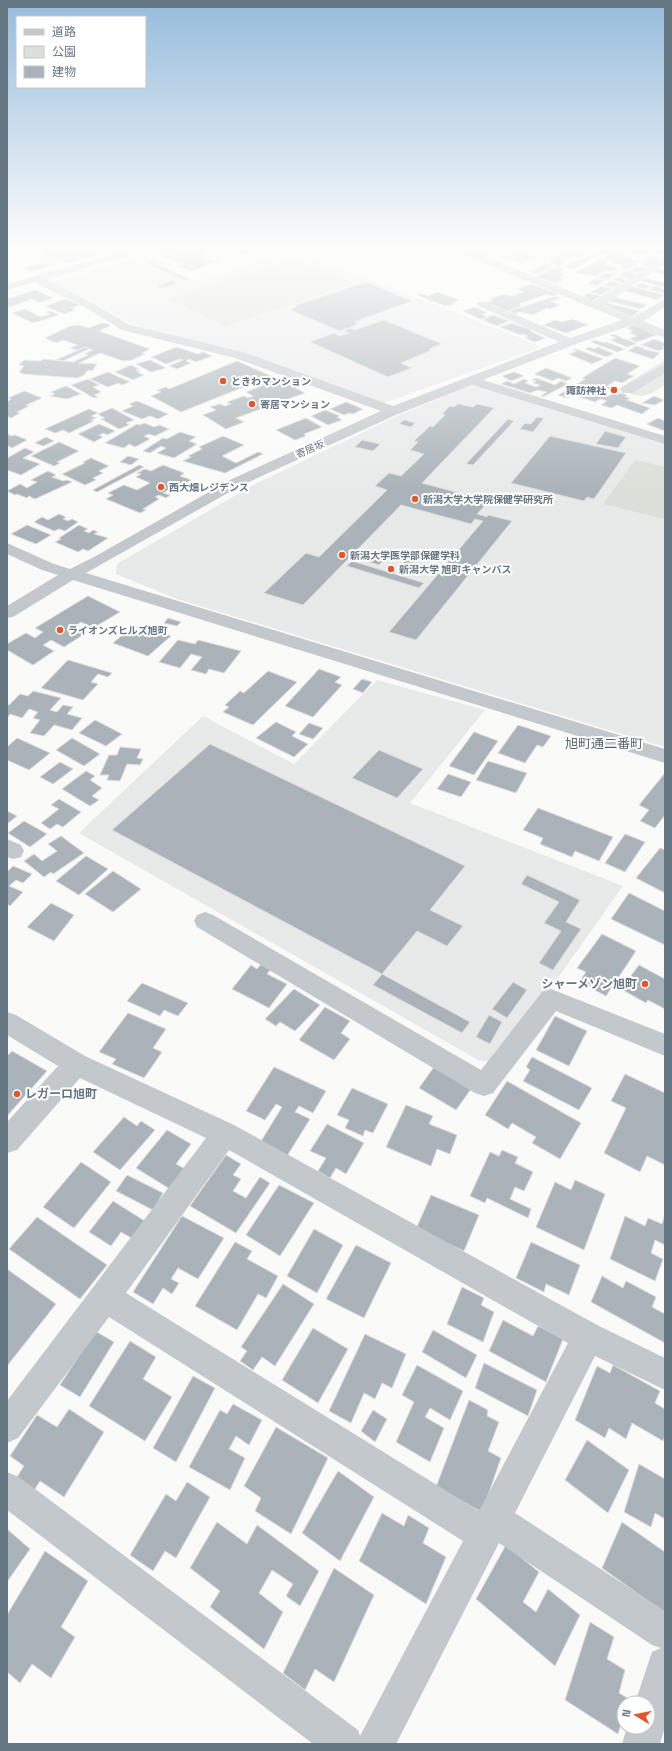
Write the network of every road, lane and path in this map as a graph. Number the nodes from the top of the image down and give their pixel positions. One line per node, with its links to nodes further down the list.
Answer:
1 (129, 329): 10 (street)
2 (539, 329): 6 (street)
3 (609, 329): 6 (street, 寄居坂)
4 (651, 329): 5 (street)
5 (665, 334)
6 (570, 342): 8 (street, 寄居坂)
7 (665, 368): 9 (street)
8 (470, 380): 10 (street, 寄居坂); 11 (street)
9 (627, 390)
10 (393, 411): 13 (street, 寄居坂)
11 (665, 440)
12 (7, 548): 13 (street)
13 (72, 574): 14 (street, 寄居坂); 15 (street)
14 (7, 613)
15 (665, 756)
16 (205, 921): 18 (street)
17 (7, 1022): 19 (street)
18 (665, 1045)
19 (76, 1064): 20 (street); 21 (street)
20 (226, 1134): 22 (street); 23 (street)
21 (7, 1141)
22 (105, 1297): 25 (street); 27 (street)
23 (588, 1337): 24 (street); 27 (street)
24 (665, 1374)
25 (7, 1427)
26 (7, 1489): 31 (street)
27 (489, 1527): 28 (street); 32 (street)
28 (665, 1632)
29 (665, 1665): 30 (street)
30 (656, 1695)
31 (344, 1744)
32 (376, 1744)

